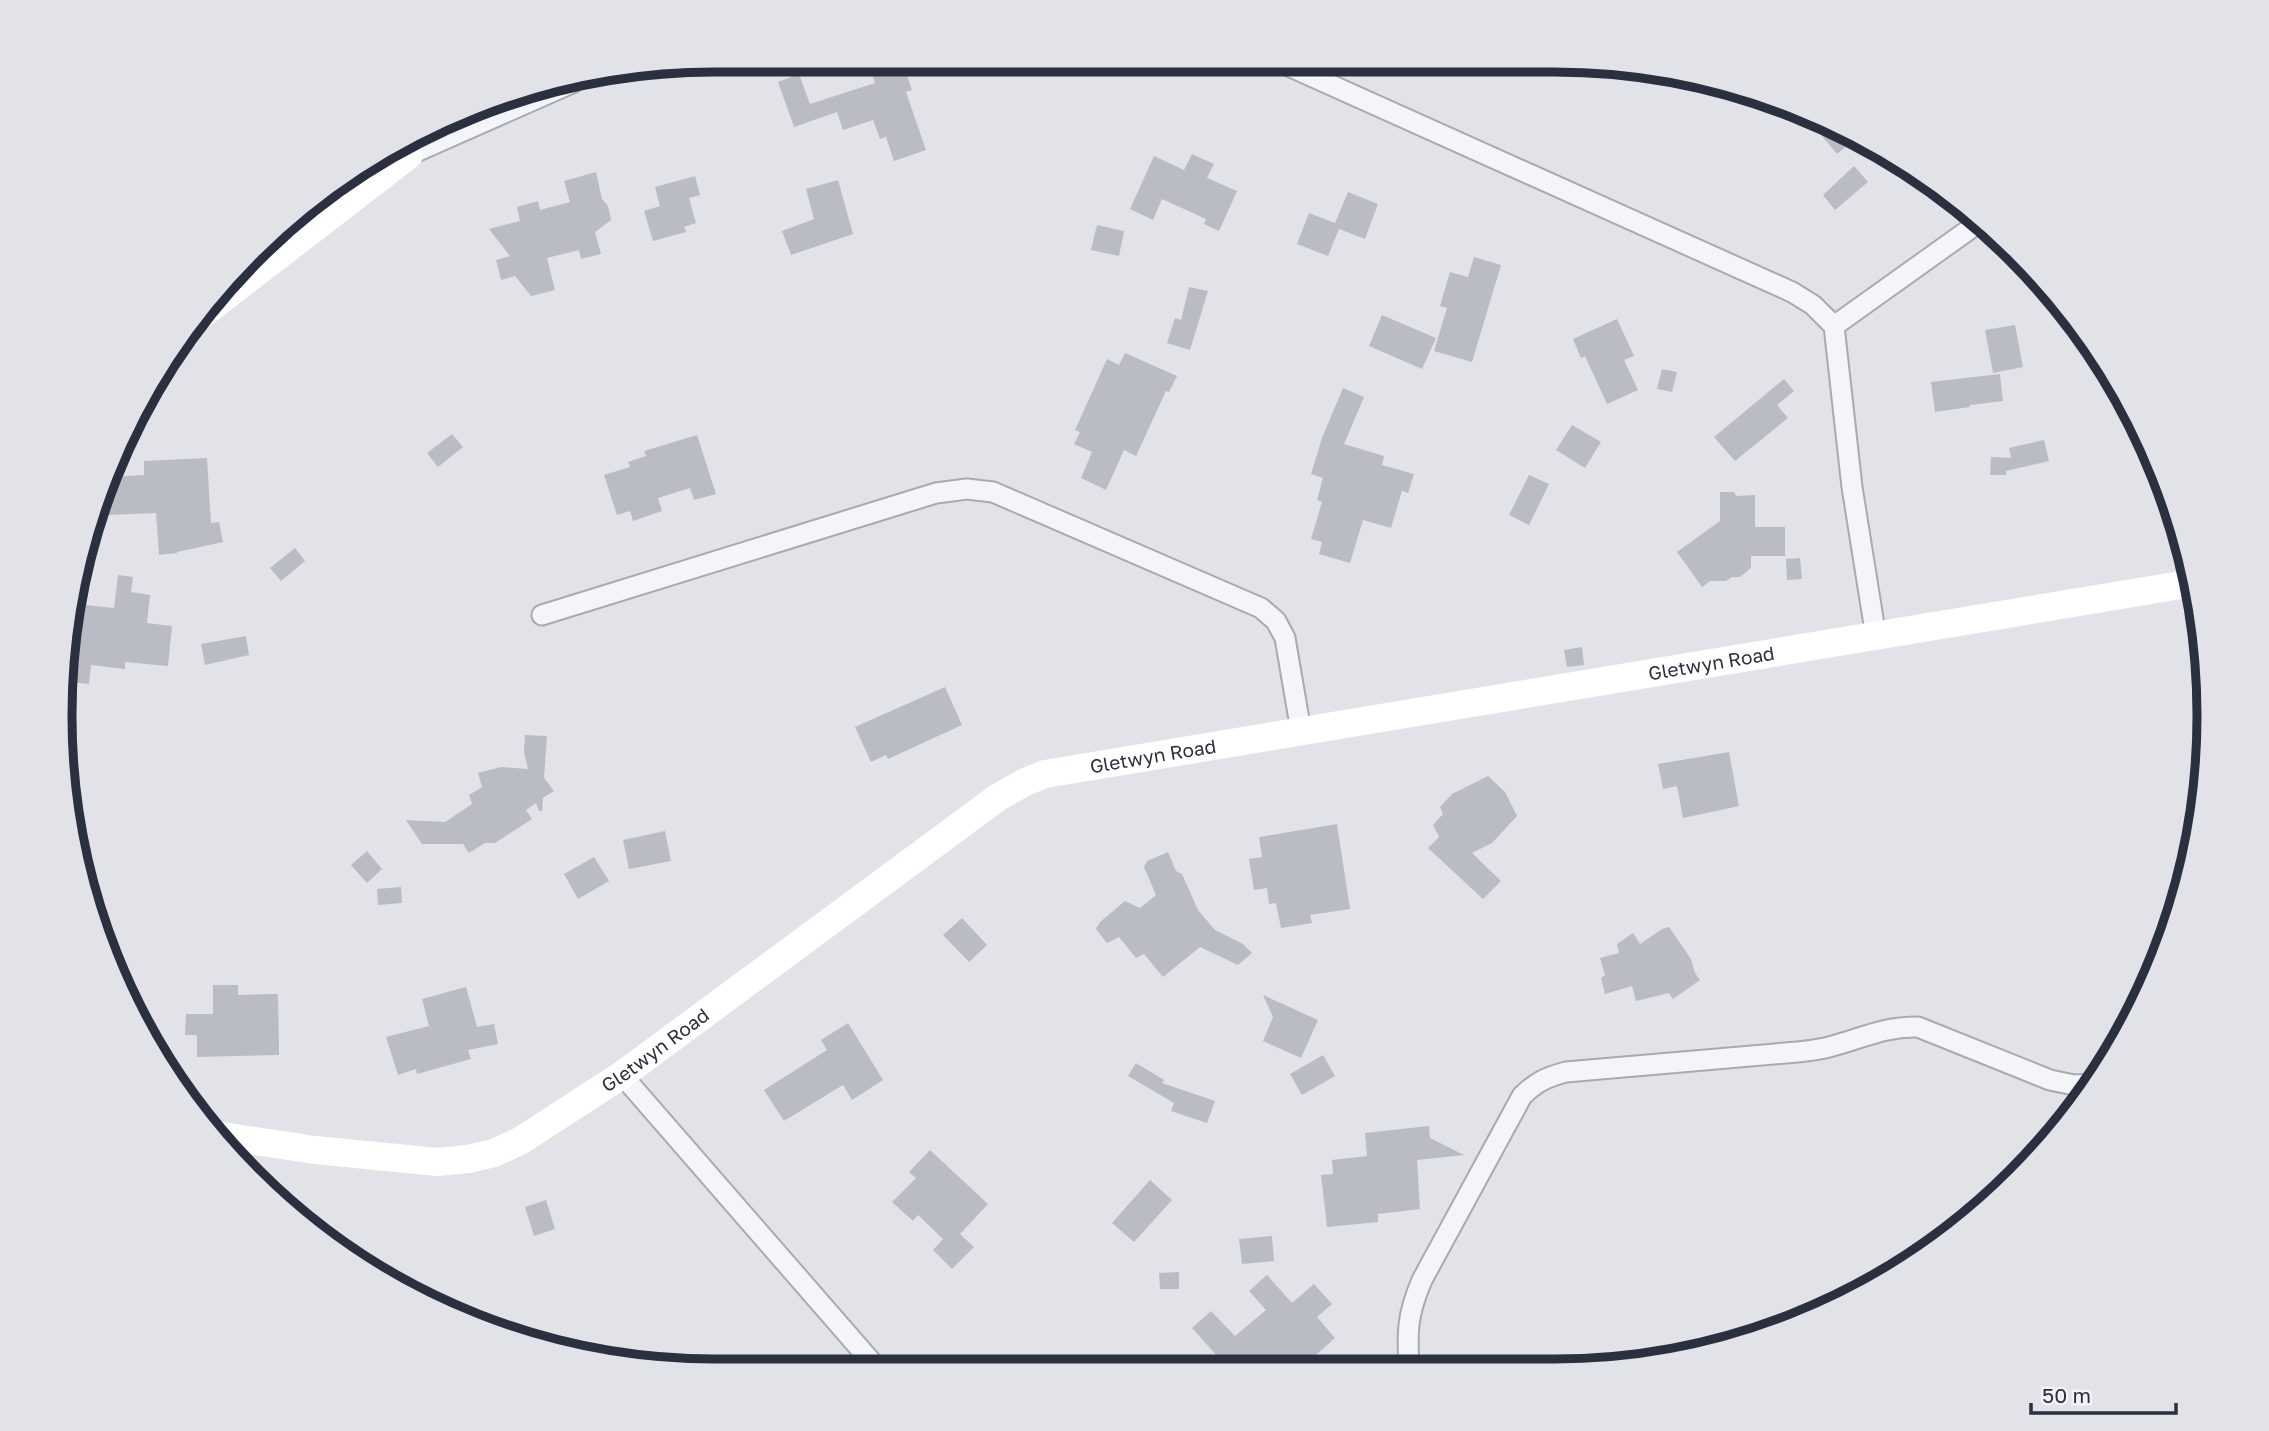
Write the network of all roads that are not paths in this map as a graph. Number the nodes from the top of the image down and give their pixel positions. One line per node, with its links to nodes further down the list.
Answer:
1 (1302, 72): 7 (street)
2 (533, 99): 3 (street)
3 (414, 147)
4 (403, 153): 6 (street)
5 (1972, 227): 7 (street)
6 (235, 288)
7 (1834, 326): 10 (street)
8 (2184, 585): 10 (street, Gletwyn Road)
9 (542, 615): 11 (street)
10 (1875, 637): 11 (street, Gletwyn Road)
11 (1301, 731): 12 (street, Gletwyn Road)
12 (622, 1075): 14 (street, Gletwyn Road); 15 (street)
13 (2080, 1085): 16 (street)
14 (230, 1137)
15 (869, 1359)
16 (1409, 1359)

